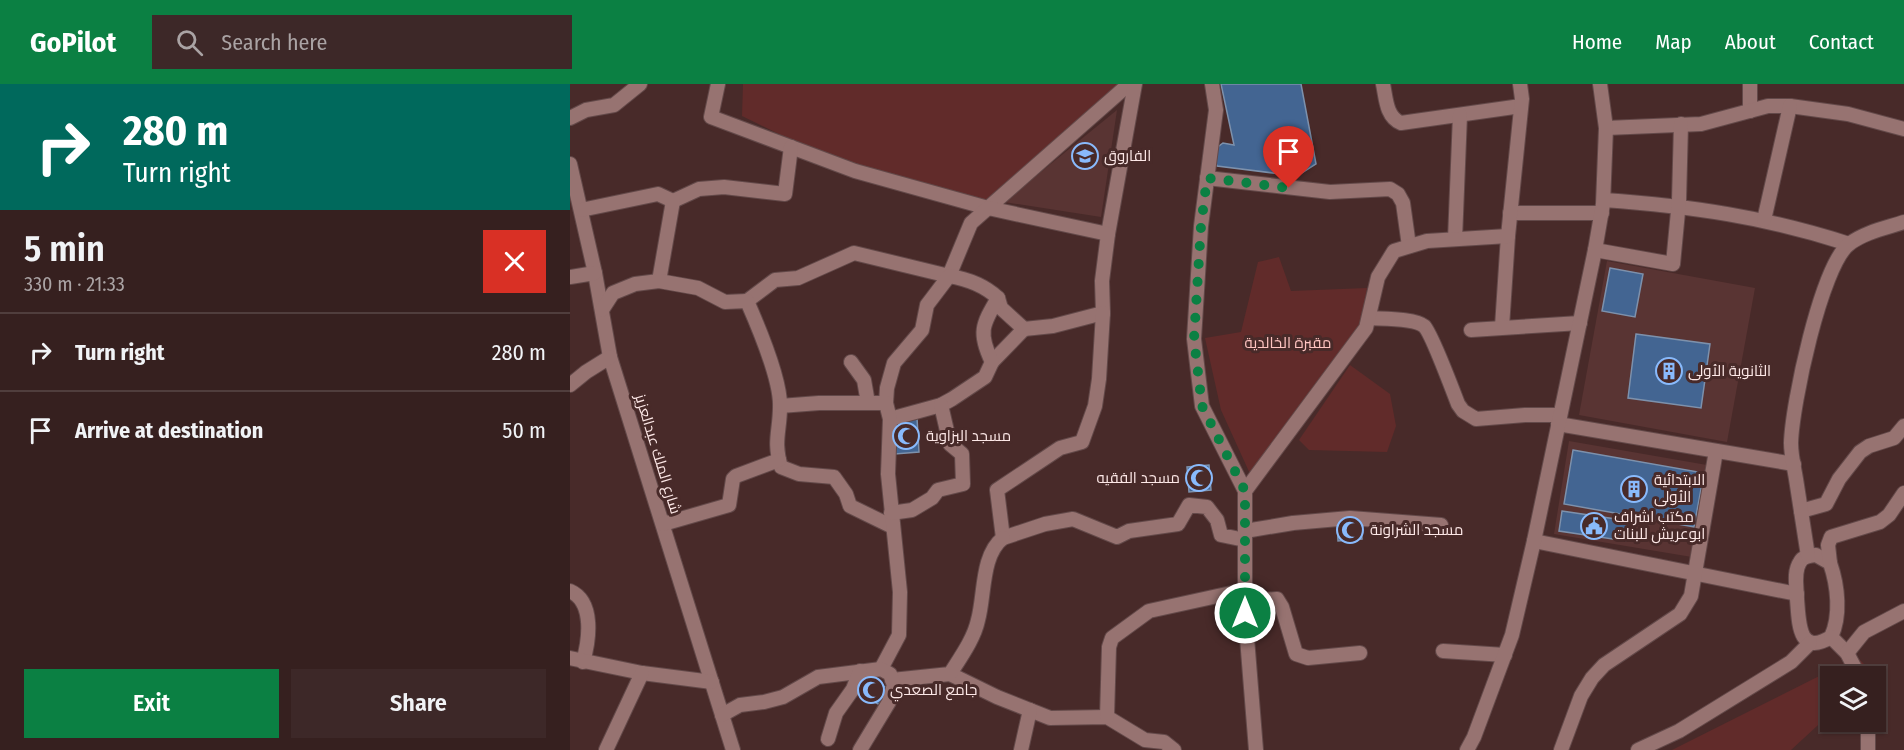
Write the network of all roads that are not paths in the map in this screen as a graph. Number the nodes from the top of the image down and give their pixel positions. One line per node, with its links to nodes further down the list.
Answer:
1 (640, 84): 14 (street)
2 (716, 84): 18 (street)
3 (1129, 84): 24 (street)
4 (1135, 84): 29 (street)
5 (1212, 84): 20 (street)
6 (1383, 84): 13 (street)
7 (1520, 84): 10 (street)
8 (1600, 84): 16 (street)
9 (1750, 84): 12 (street)
10 (1521, 106): 13 (street); 25 (street)
11 (1790, 106): 12 (street); 17 (street); 27 (street)
12 (1750, 111): 15 (street)
13 (1460, 115): 31 (street)
14 (570, 118)
15 (1681, 124): 16 (street); 23 (street)
16 (1606, 128): 22 (street)
17 (1904, 129)
18 (791, 147): 21 (street); 24 (street)
19 (570, 164): 26 (street, شارع الملك عبدالعزيز)
20 (1207, 178): 33 (street); 62 (street)
21 (673, 201): 26 (street); 38 (street)
22 (1603, 206): 23 (street); 25 (street); 34 (street)
23 (1679, 206): 27 (street); 34 (street)
24 (988, 208): 29 (street); 36 (street)
25 (1510, 213): 30 (street)
26 (578, 218): 35 (street, شارع الملك عبدالعزيز)
27 (1764, 220): 32 (street)
28 (1904, 222): 32 (street)
29 (1108, 234): 42 (street)
30 (1508, 236): 31 (street); 45 (street)
31 (1455, 239): 33 (street)
32 (1849, 244): 61 (street)
33 (1409, 246): 43 (street)
34 (1595, 250): 44 (street)
35 (595, 273): 37 (street); 41 (street, شارع الملك عبدالعزيز)
36 (949, 276): 39 (street); 40 (street); 53 (street)
37 (570, 277)
38 (659, 281): 40 (street); 41 (street)
39 (998, 298): 46 (street); 50 (street)
40 (747, 301): 55 (street)
41 (602, 310): 48 (street, شارع الملك عبدالعزيز)
42 (1103, 313): 46 (street); 70 (street)
43 (1369, 318): 57 (street); 62 (street)
44 (1580, 323): 45 (street); 57 (street)
45 (1502, 327): 47 (street)
46 (1024, 329): 50 (street)
47 (1470, 330)
48 (610, 357): 51 (street); 66 (street, شارع الملك عبدالعزيز)
49 (851, 362): 52 (street)
50 (992, 362): 54 (street)
51 (570, 384)
52 (868, 403): 53 (street); 55 (street)
53 (886, 403): 56 (street)
54 (941, 405): 56 (street); 65 (street)
55 (780, 406): 60 (street)
56 (890, 419): 65 (street)
57 (1559, 420): 59 (street); 71 (street)
58 (1904, 426): 64 (street)
59 (1716, 451): 61 (street); 74 (street)
60 (779, 460): 66 (street); 68 (street)
61 (1794, 464): 64 (street)
62 (1245, 491): 69 (street)
63 (1904, 493): 73 (street)
64 (1801, 511): 72 (street)
65 (891, 513): 68 (street)
66 (663, 524): 92 (street, شارع الملك عبدالعزيز)
67 (1441, 525): 69 (street)
68 (893, 527): 87 (street)
69 (1245, 536): 70 (street); 77 (street)
70 (1003, 538): 90 (street)
71 (1534, 540): 74 (street); 84 (street)
72 (1808, 556): 73 (street); 76 (street)
73 (1830, 563): 79 (street)
74 (1697, 574): 76 (street); 105 (street)
75 (570, 591): 85 (street)
76 (1797, 594): 80 (street)
77 (1245, 596): 82 (street); 95 (street); 103 (street)
78 (1904, 611): 83 (street)
79 (1831, 637): 80 (street); 83 (street)
80 (1810, 643): 106 (street)
81 (1443, 651): 84 (street)
82 (1360, 653)
83 (1847, 653): 86 (street)
84 (1505, 655): 104 (street)
85 (576, 660): 89 (street)
86 (1854, 666)
87 (881, 669): 88 (street); 91 (street)
88 (860, 671): 94 (street); 97 (street)
89 (642, 673): 92 (street); 98 (street)
90 (950, 674): 91 (street); 93 (street)
91 (892, 680): 100 (street)
92 (712, 682): 94 (street, شارع الملك عبدالعزيز)
93 (1030, 710): 95 (street); 101 (street)
94 (722, 715): 99 (street, شارع الملك عبدالعزيز)
95 (1107, 717): 102 (street)
96 (1868, 732): 107 (street)
97 (828, 739)
98 (606, 750)
99 (733, 750)
100 (860, 750)
101 (1021, 750)
102 (1174, 750)
103 (1256, 750)
104 (1467, 750)
105 (1561, 750)
106 (1638, 750)
107 (1868, 750)

